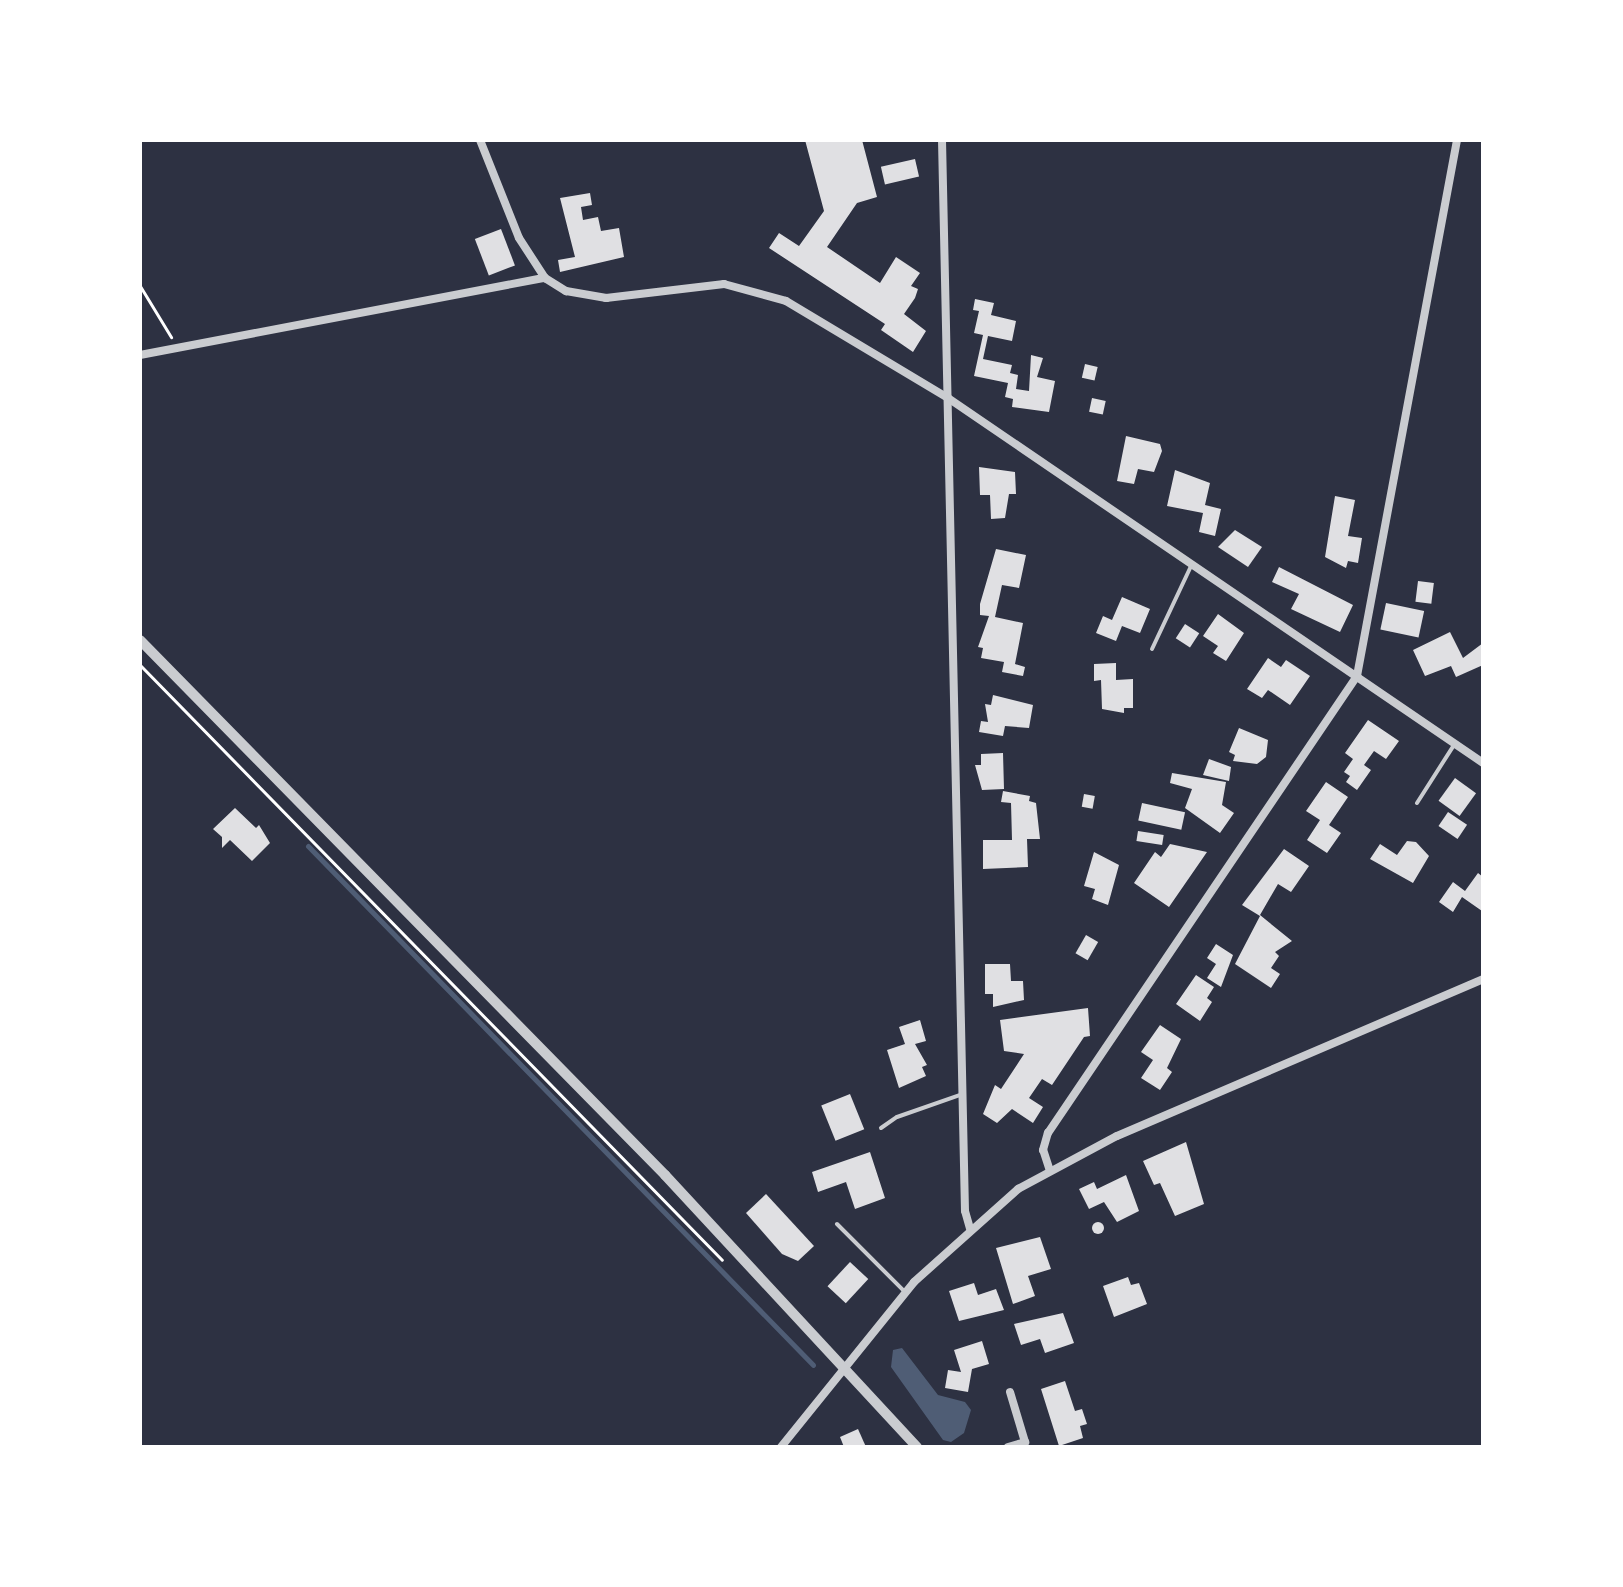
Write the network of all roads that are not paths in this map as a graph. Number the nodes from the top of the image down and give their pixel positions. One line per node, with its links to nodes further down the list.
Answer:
1 (480, 140): 4 (street)
2 (942, 140): 6 (street)
3 (1457, 140): 10 (street)
4 (545, 278): 5 (street); 6 (street)
5 (140, 355)
6 (948, 398): 7 (street); 15 (street)
7 (1192, 564): 9 (lane); 10 (street)
8 (140, 640): 21 (street)
9 (1152, 649)
10 (1357, 676): 11 (street); 17 (street)
11 (1455, 743): 12 (street); 13 (lane)
12 (1483, 763)
13 (1417, 803)
14 (1483, 979): 17 (street)
15 (962, 1094): 16 (lane); 19 (street)
16 (881, 1128)
17 (1050, 1171): 19 (street)
18 (837, 1224): 20 (lane)
19 (970, 1228): 20 (street)
20 (905, 1292): 21 (street)
21 (843, 1365): 23 (street); 24 (street)
22 (1010, 1392): 25 (street)
23 (781, 1447)
24 (917, 1447)
25 (1008, 1447)

